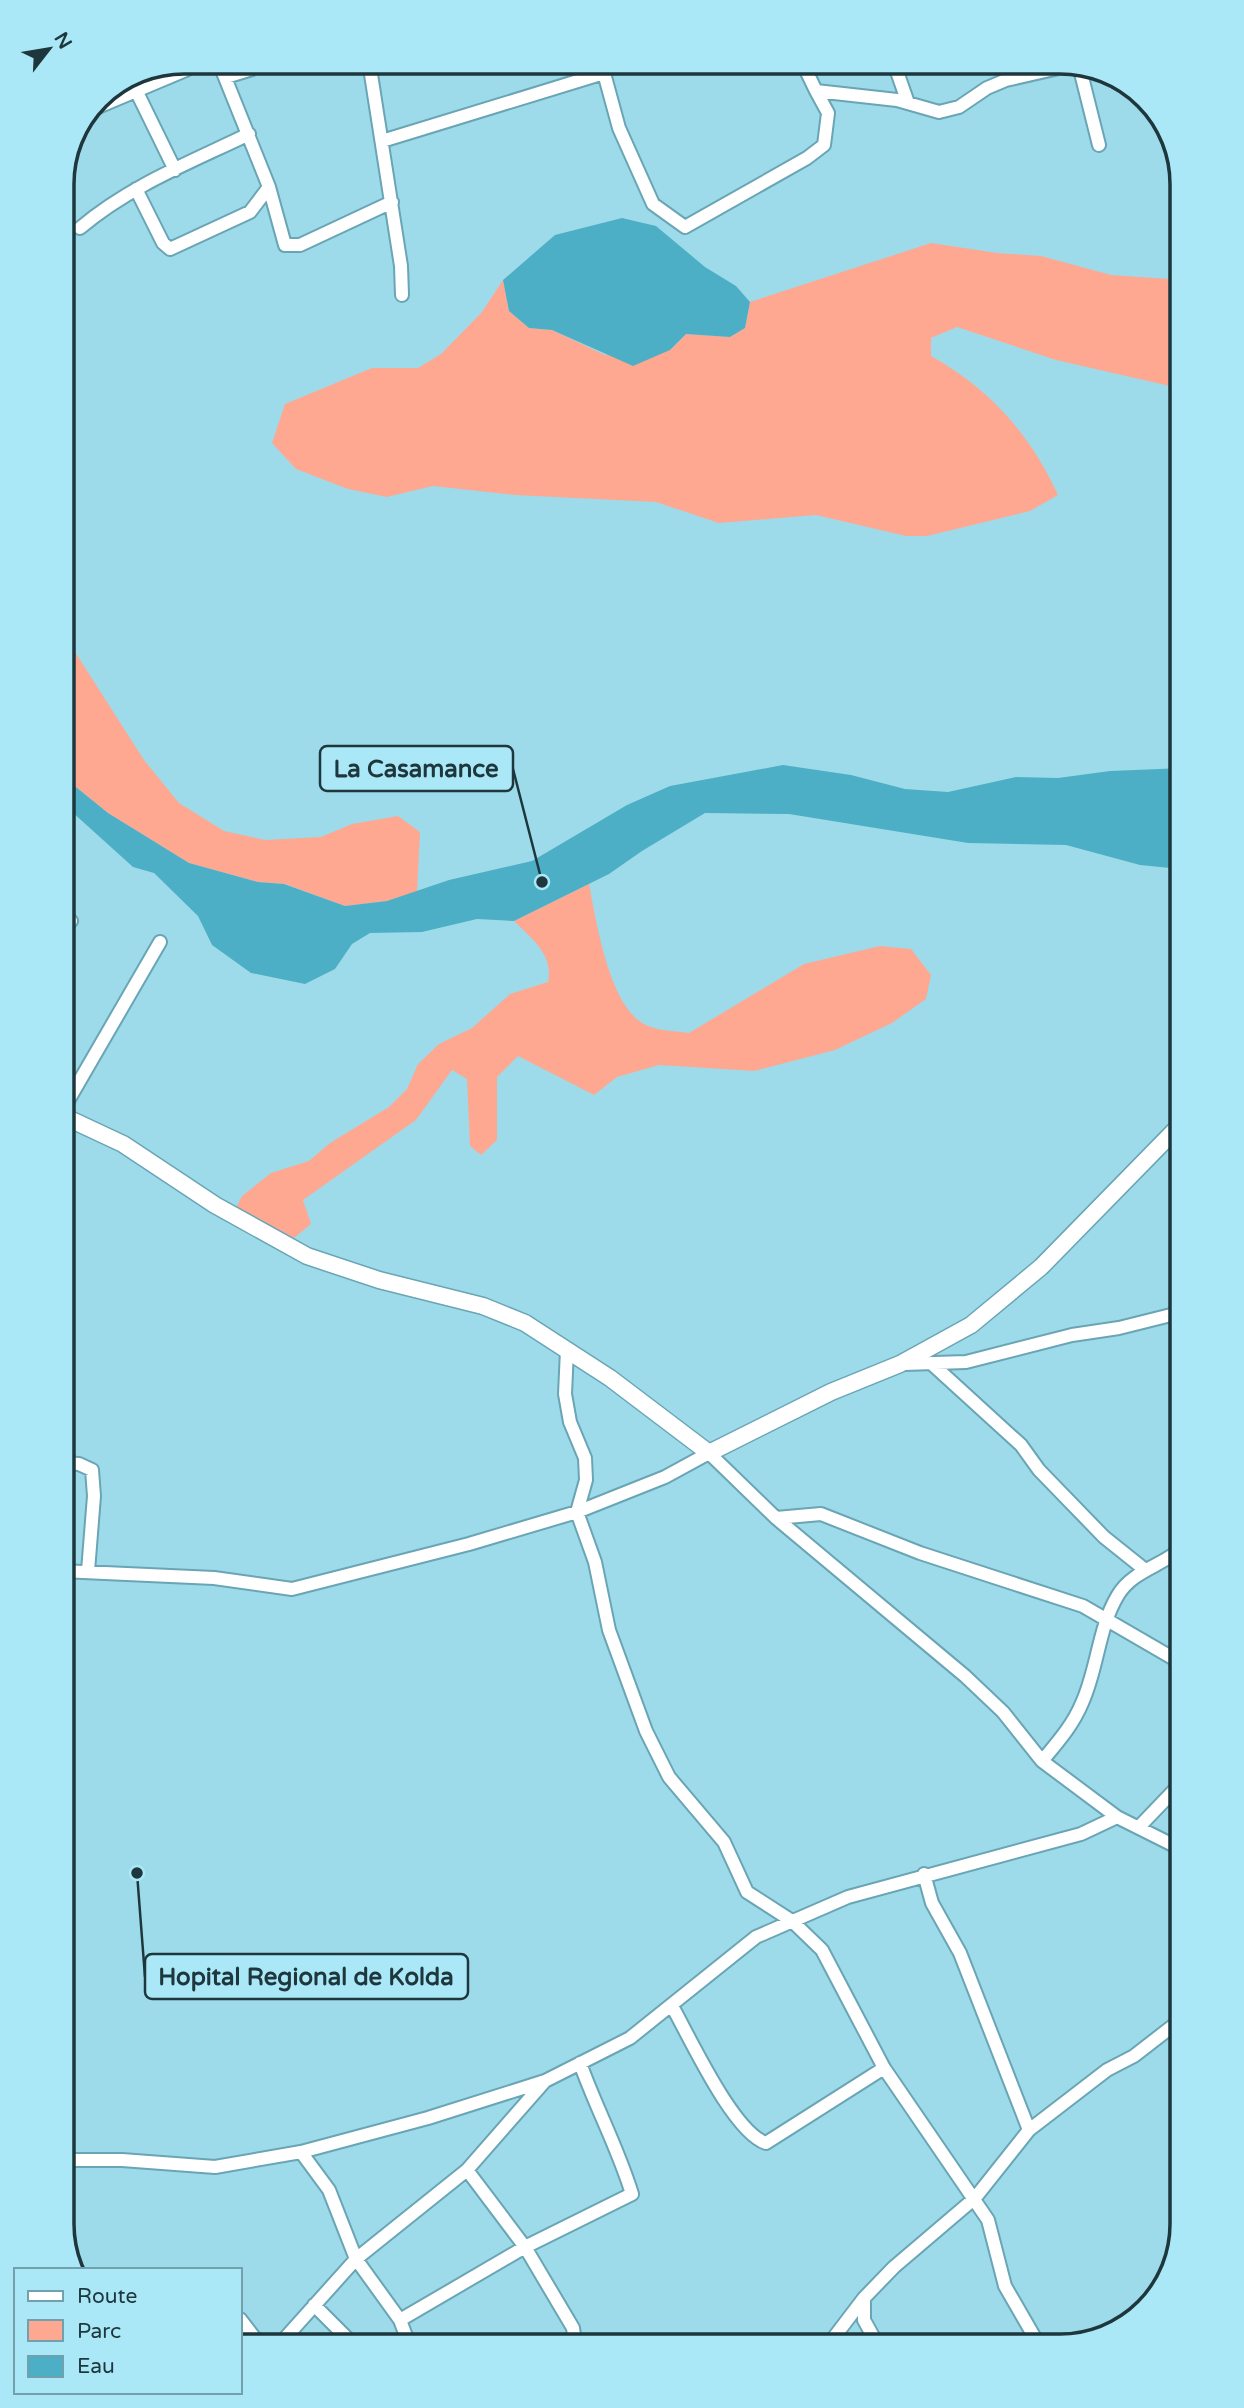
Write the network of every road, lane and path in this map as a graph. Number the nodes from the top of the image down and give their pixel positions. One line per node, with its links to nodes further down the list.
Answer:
1 (224, 73): 17 (street)
2 (371, 73): 12 (street)
3 (379, 73): 12 (street)
4 (594, 73): 18 (street)
5 (606, 73): 14 (street)
6 (175, 74): 13 (street)
7 (808, 74): 14 (street)
8 (898, 74): 16 (street)
9 (1035, 74): 16 (street)
10 (1081, 76): 19 (street)
11 (134, 86): 13 (street)
12 (373, 86): 18 (street)
13 (136, 89): 15 (street); 20 (street)
14 (816, 91): 16 (street)
15 (113, 100)
16 (908, 103)
17 (249, 134): 20 (street); 21 (street)
18 (382, 141): 23 (street)
19 (1099, 145)
20 (175, 170): 22 (street)
21 (269, 187): 24 (street); 25 (street)
22 (136, 189): 24 (street); 26 (street)
23 (392, 202): 25 (street); 27 (street)
24 (250, 212): 25 (street)
25 (275, 212)
26 (80, 228)
27 (402, 295)
28 (160, 942): 29 (street)
29 (74, 1092)
30 (74, 1120): 33 (street)
31 (1170, 1135): 35 (street)
32 (1170, 1315): 34 (street)
33 (567, 1350): 36 (street); 38 (street)
34 (931, 1363): 35 (street); 41 (street)
35 (900, 1364): 36 (street)
36 (709, 1453): 38 (street); 39 (street)
37 (73, 1466): 43 (street)
38 (577, 1512): 43 (street); 52 (street)
39 (776, 1517): 44 (street); 46 (street)
40 (1170, 1554): 41 (street)
41 (1144, 1569): 44 (street)
42 (73, 1571): 43 (street)
43 (88, 1572)
44 (1107, 1619): 45 (street); 46 (street)
45 (1170, 1656)
46 (1042, 1761): 48 (street)
47 (1170, 1795): 49 (street)
48 (1117, 1817): 49 (street); 51 (street)
49 (1139, 1827): 50 (street)
50 (1170, 1843)
51 (924, 1874): 52 (street); 58 (street)
52 (792, 1921): 53 (street); 56 (street)
53 (672, 2006): 55 (street); 56 (street)
54 (1170, 2027): 58 (street)
55 (580, 2063): 57 (street); 63 (street)
56 (884, 2068): 62 (street)
57 (545, 2081): 59 (street); 61 (street)
58 (1029, 2130): 62 (street)
59 (301, 2152): 60 (street); 64 (street)
60 (73, 2160)
61 (467, 2170): 63 (street); 64 (street)
62 (975, 2198): 65 (street); 74 (street)
63 (525, 2247): 67 (street); 71 (street)
64 (356, 2259): 66 (street); 67 (street)
65 (864, 2298): 72 (street); 73 (street)
66 (314, 2305): 68 (street); 69 (street)
67 (400, 2320): 70 (street)
68 (289, 2334)
69 (343, 2334)
70 (405, 2334)
71 (574, 2334)
72 (837, 2334)
73 (871, 2334)
74 (1033, 2334)

